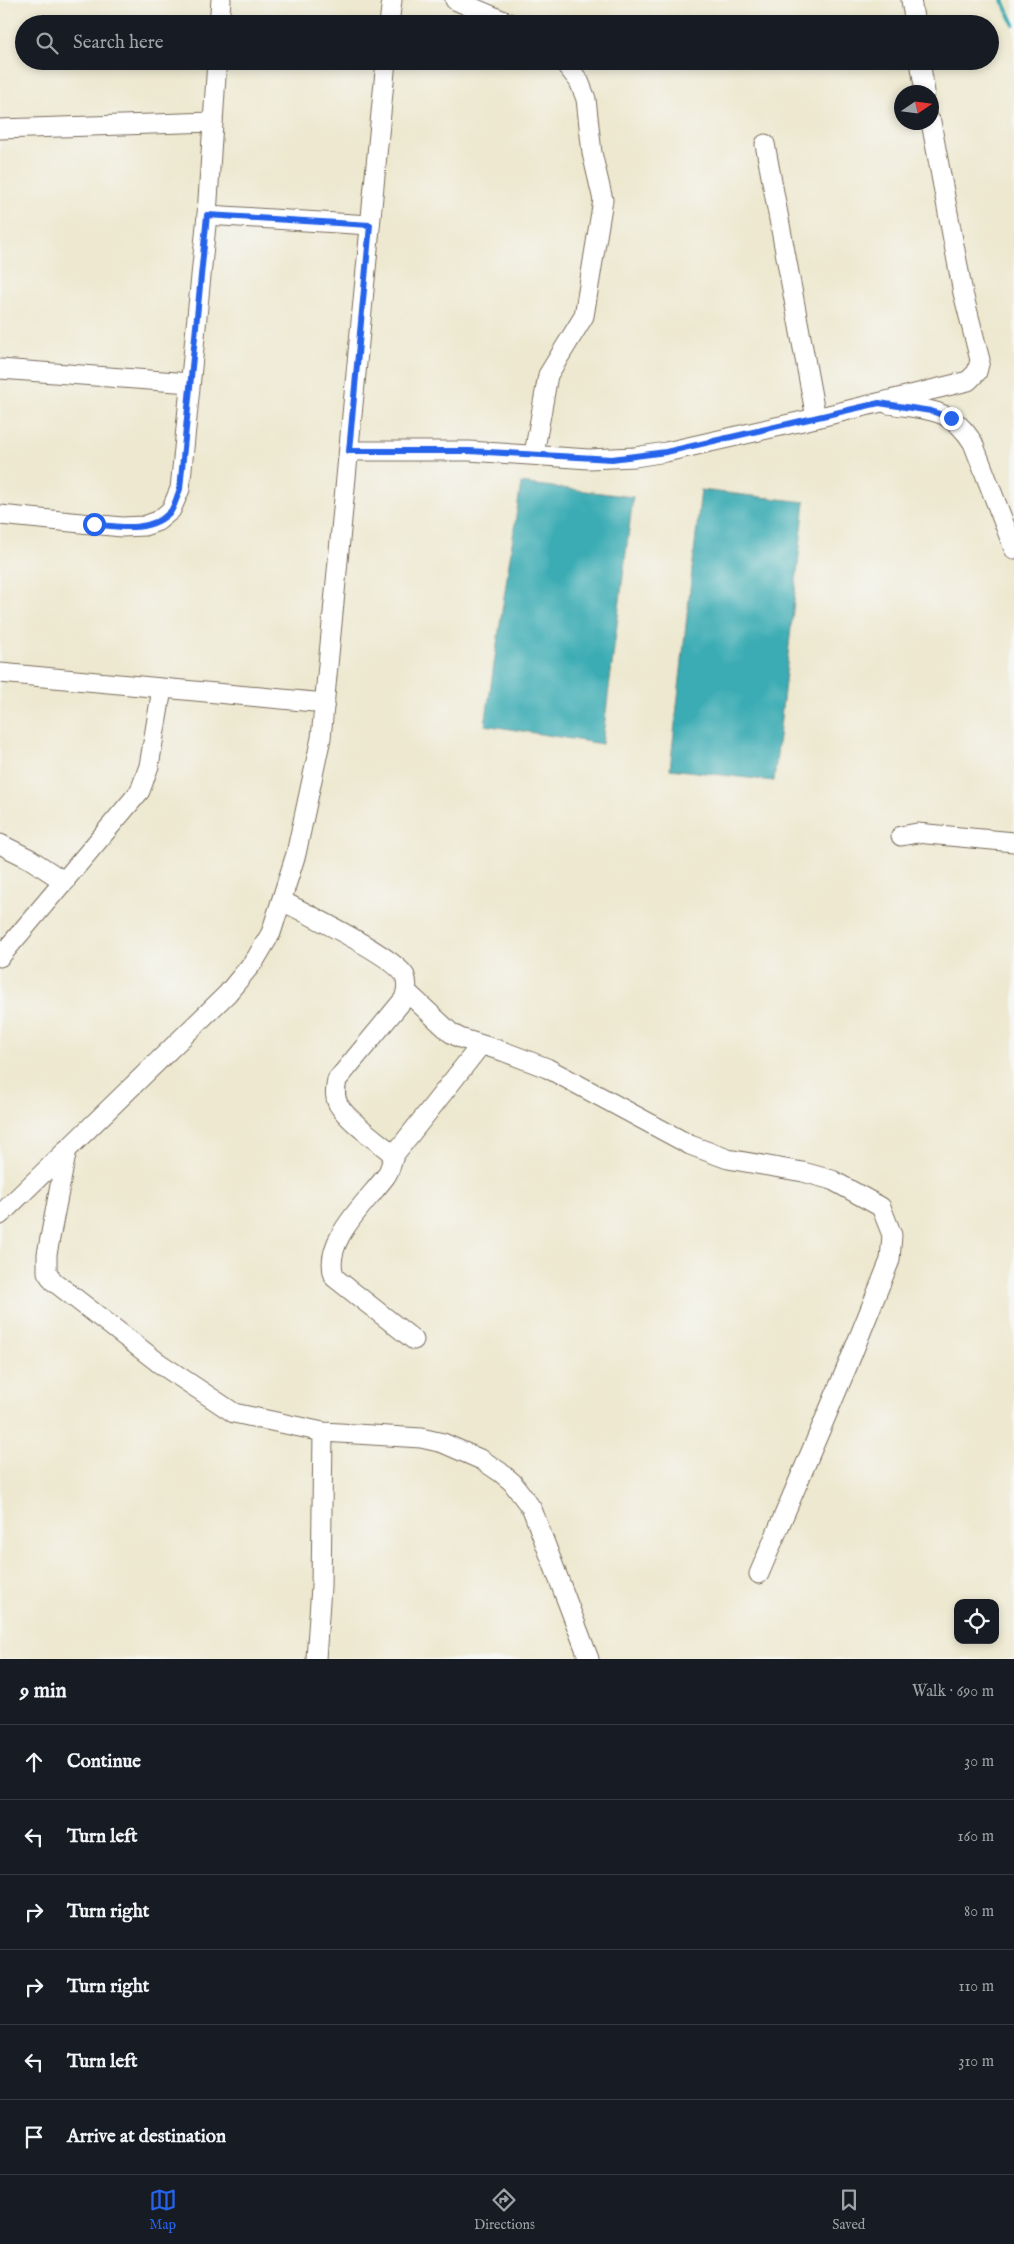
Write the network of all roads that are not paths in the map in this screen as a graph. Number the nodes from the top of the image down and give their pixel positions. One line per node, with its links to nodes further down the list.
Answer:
1 (221, 0): 5 (street)
2 (392, 0): 6 (street)
3 (455, 0): 7 (street)
4 (911, 0): 8 (street)
5 (220, 15)
6 (390, 15)
7 (490, 15)
8 (914, 15)
9 (216, 70): 14 (street)
10 (385, 70): 19 (street)
11 (570, 70): 25 (street)
12 (921, 70): 13 (street)
13 (924, 85)
14 (213, 122): 15 (street); 18 (street)
15 (0, 129)
16 (933, 130): 22 (street)
17 (765, 144): 23 (street)
18 (207, 215): 19 (street); 21 (street)
19 (370, 225): 24 (street)
20 (0, 369): 21 (street)
21 (190, 383): 26 (street)
22 (879, 403): 23 (street); 27 (street)
23 (816, 418): 25 (street)
24 (349, 451): 25 (street); 30 (street)
25 (534, 454)
26 (0, 515)
27 (1014, 549)
28 (0, 673): 29 (street)
29 (162, 689): 30 (street); 34 (street)
30 (325, 703): 35 (street)
31 (901, 836): 32 (street)
32 (1014, 842)
33 (0, 844): 34 (street)
34 (65, 882): 36 (street)
35 (282, 901): 37 (street); 39 (street)
36 (0, 957)
37 (407, 992): 38 (street); 40 (street)
38 (480, 1046): 40 (street); 44 (street)
39 (68, 1149): 41 (street); 43 (street)
40 (394, 1155): 42 (street)
41 (0, 1215)
42 (414, 1340)
43 (323, 1432): 45 (street); 46 (street)
44 (759, 1574)
45 (316, 1659)
46 (589, 1659)

